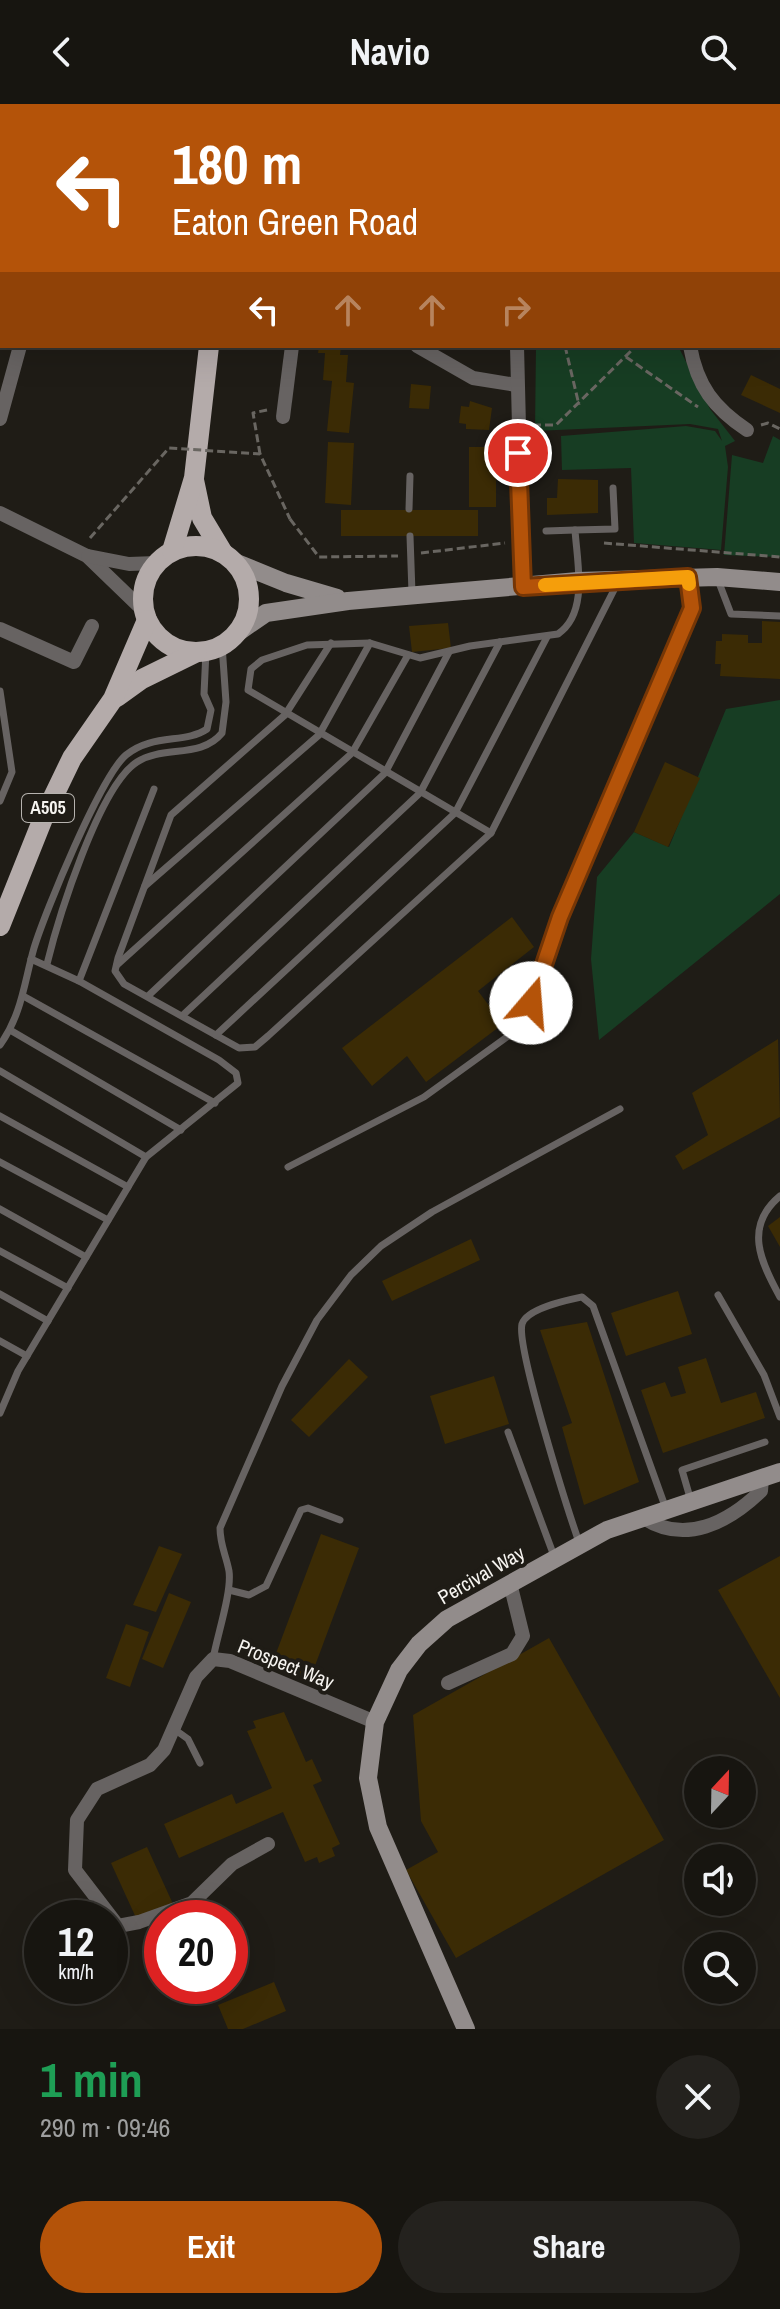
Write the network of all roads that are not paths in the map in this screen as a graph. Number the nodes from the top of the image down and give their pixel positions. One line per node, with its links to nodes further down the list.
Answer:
1 (19, 348): 9 (street)
2 (209, 348): 12 (main road)
3 (292, 348): 8 (street)
4 (420, 348): 7 (street)
5 (517, 348): 7 (street)
6 (690, 348): 10 (street)
7 (516, 385): 27 (street)
8 (283, 417)
9 (0, 419)
10 (747, 430)
11 (410, 476): 14 (lane)
12 (194, 478): 20 (main road); 21 (main road)
13 (613, 488): 16 (lane)
14 (409, 509)
15 (0, 513): 19 (street)
16 (575, 530): 17 (lane); 25 (lane)
17 (546, 531)
18 (410, 536): 28 (lane)
19 (87, 556): 20 (street); 30 (street)
20 (164, 557): 21 (main road); 30 (main road)
21 (228, 557): 29 (street); 38 (main road)
22 (688, 577): 23 (street); 24 (street); 71 (lane)
23 (717, 577): 26 (street); 31 (lane)
24 (619, 580): 25 (street); 51 (lane)
25 (578, 581): 27 (street); 34 (lane)
26 (780, 582)
27 (523, 587): 28 (street)
28 (412, 595): 29 (street)
29 (348, 601): 38 (street)
30 (146, 616): 38 (main road); 42 (main road, A505)
31 (780, 616)
32 (92, 626): 33 (street)
33 (0, 629)
34 (547, 637): 35 (lane); 50 (lane)
35 (500, 642): 39 (lane); 48 (lane)
36 (331, 643): 37 (lane); 43 (lane); 43 (lane)
37 (370, 643): 40 (lane); 44 (lane)
38 (215, 645): 42 (main road, A505); 54 (lane); 55 (lane)
39 (449, 652): 40 (lane); 46 (lane)
40 (408, 655): 45 (lane)
41 (0, 691): 49 (lane)
42 (113, 699): 53 (main road, A505)
43 (285, 715): 44 (lane); 52 (lane)
44 (319, 735): 45 (lane); 52 (lane)
45 (352, 753): 46 (lane); 56 (lane)
46 (385, 773): 48 (lane); 58 (lane)
47 (154, 789): 57 (lane)
48 (420, 793): 50 (lane); 60 (lane)
49 (0, 801)
50 (455, 813): 51 (lane); 62 (lane)
51 (491, 833): 62 (lane)
52 (143, 888): 56 (lane)
53 (0, 926)
54 (31, 959): 55 (lane); 59 (lane)
55 (47, 964): 57 (lane)
56 (117, 965): 58 (lane)
57 (79, 981): 65 (lane)
58 (148, 996): 60 (lane)
59 (25, 997): 61 (lane); 65 (lane)
60 (183, 1015): 62 (lane)
61 (10, 1030): 63 (lane); 68 (lane)
62 (216, 1035)
63 (0, 1045)
64 (0, 1071): 69 (lane)
65 (215, 1103): 68 (lane)
66 (620, 1109): 100 (lane)
67 (0, 1116): 72 (lane)
68 (181, 1130): 69 (lane)
69 (146, 1157): 72 (lane)
70 (0, 1162): 75 (lane)
71 (288, 1167)
72 (128, 1187): 75 (lane)
73 (780, 1196): 81 (lane)
74 (0, 1209): 77 (lane)
75 (108, 1220): 77 (lane)
76 (0, 1251): 78 (lane)
77 (86, 1257): 78 (lane)
78 (68, 1288): 82 (lane)
79 (0, 1294): 82 (lane)
80 (718, 1295): 88 (lane)
81 (780, 1297)
82 (48, 1321): 84 (lane)
83 (0, 1341): 84 (lane)
84 (27, 1356): 86 (lane)
85 (0, 1386): 86 (lane)
86 (10, 1392): 87 (lane)
87 (0, 1413)
88 (780, 1417)
89 (508, 1432): 98 (lane)
90 (765, 1442): 93 (lane)
91 (780, 1472): 92 (street, Percival Way)
92 (762, 1478): 93 (street, Percival Way); 95 (street)
93 (691, 1501): 94 (street, Percival Way)
94 (666, 1509): 95 (street, Percival Way); 97 (lane)
95 (642, 1517): 97 (street, Percival Way)
96 (340, 1520): 100 (lane)
97 (580, 1545): 98 (street, Percival Way)
98 (555, 1559): 99 (street, Percival Way)
99 (510, 1583): 102 (street); 103 (street, Percival Way)
100 (229, 1590): 101 (lane)
101 (213, 1659): 103 (street, Prospect Way); 104 (street, Prospect Way)
102 (448, 1683)
103 (375, 1722): 107 (street, Percival Way)
104 (174, 1729): 105 (lane); 106 (street, Prospect Way)
105 (200, 1763)
106 (268, 1844)
107 (466, 2029)

